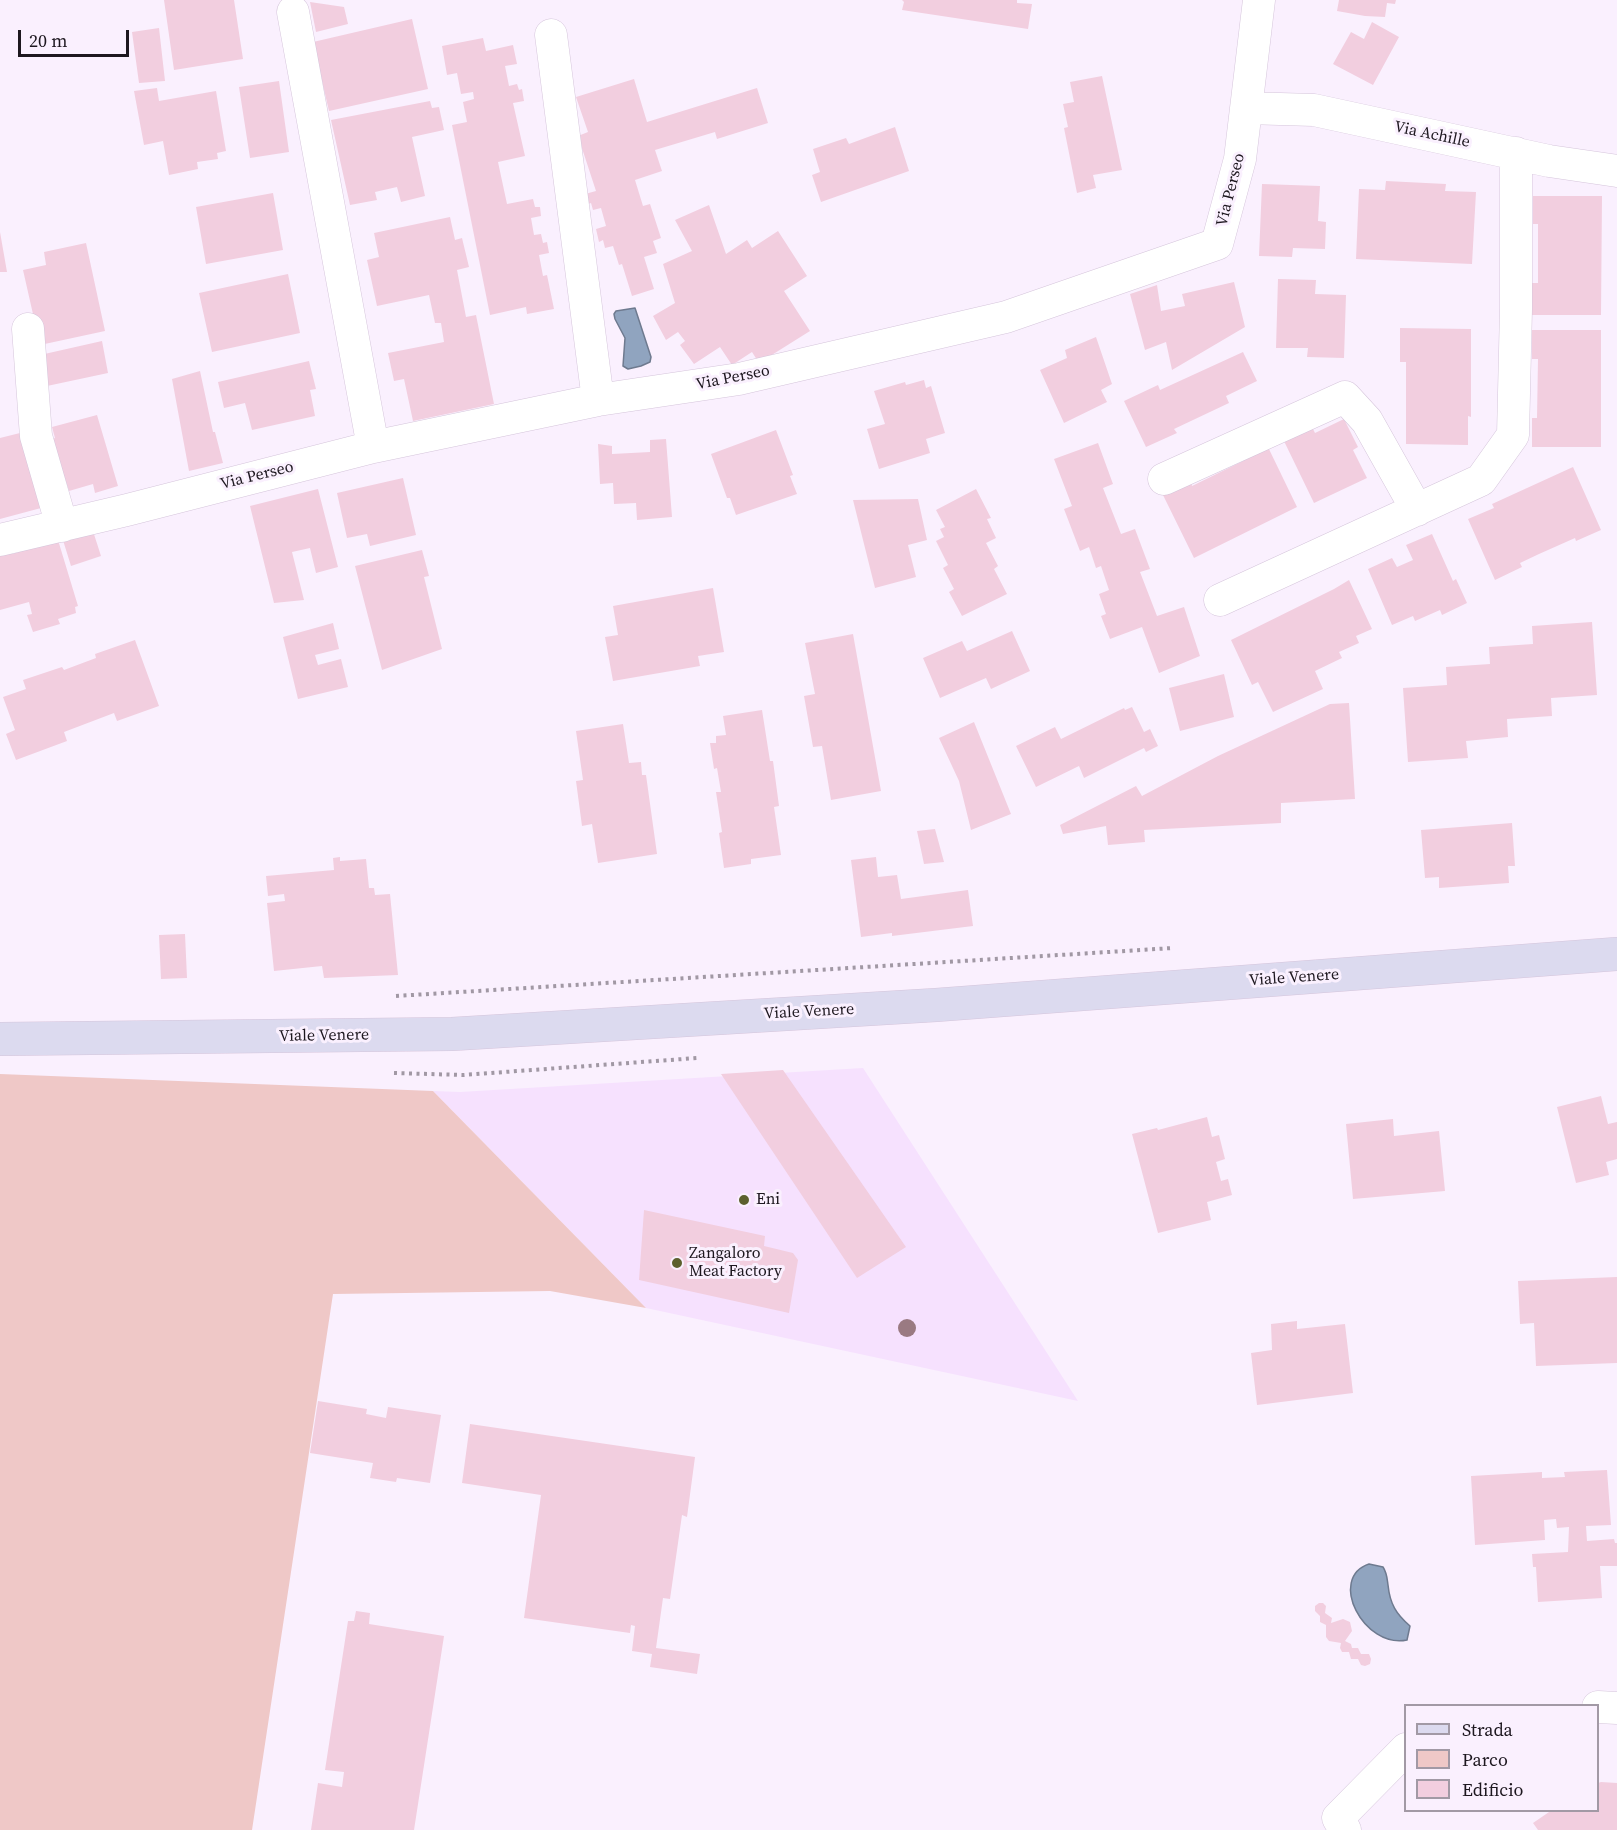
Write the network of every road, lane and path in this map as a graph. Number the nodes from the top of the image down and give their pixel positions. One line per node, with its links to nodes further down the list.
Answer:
1 (1259, 0): 4 (street, Via Perseo)
2 (293, 12): 9 (street)
3 (551, 35): 8 (street)
4 (1246, 108): 5 (street, Via Achille); 8 (street, Via Perseo)
5 (1516, 153): 6 (street, Via Achille); 11 (street)
6 (1617, 171)
7 (28, 329): 12 (street)
8 (598, 400): 9 (street, Via Perseo)
9 (373, 447): 12 (street, Via Perseo)
10 (1164, 479): 11 (street)
11 (1417, 510): 14 (street)
12 (62, 526): 13 (street, Via Perseo)
13 (0, 540)
14 (1220, 600)
15 (1179, 948): 17 (path)
16 (1617, 954): 18 (street, Viale Venere)
17 (386, 997)
18 (0, 1039)
19 (1599, 1707): 20 (street)
20 (1617, 1708)
21 (1404, 1751): 22 (street)
22 (1342, 1824)

